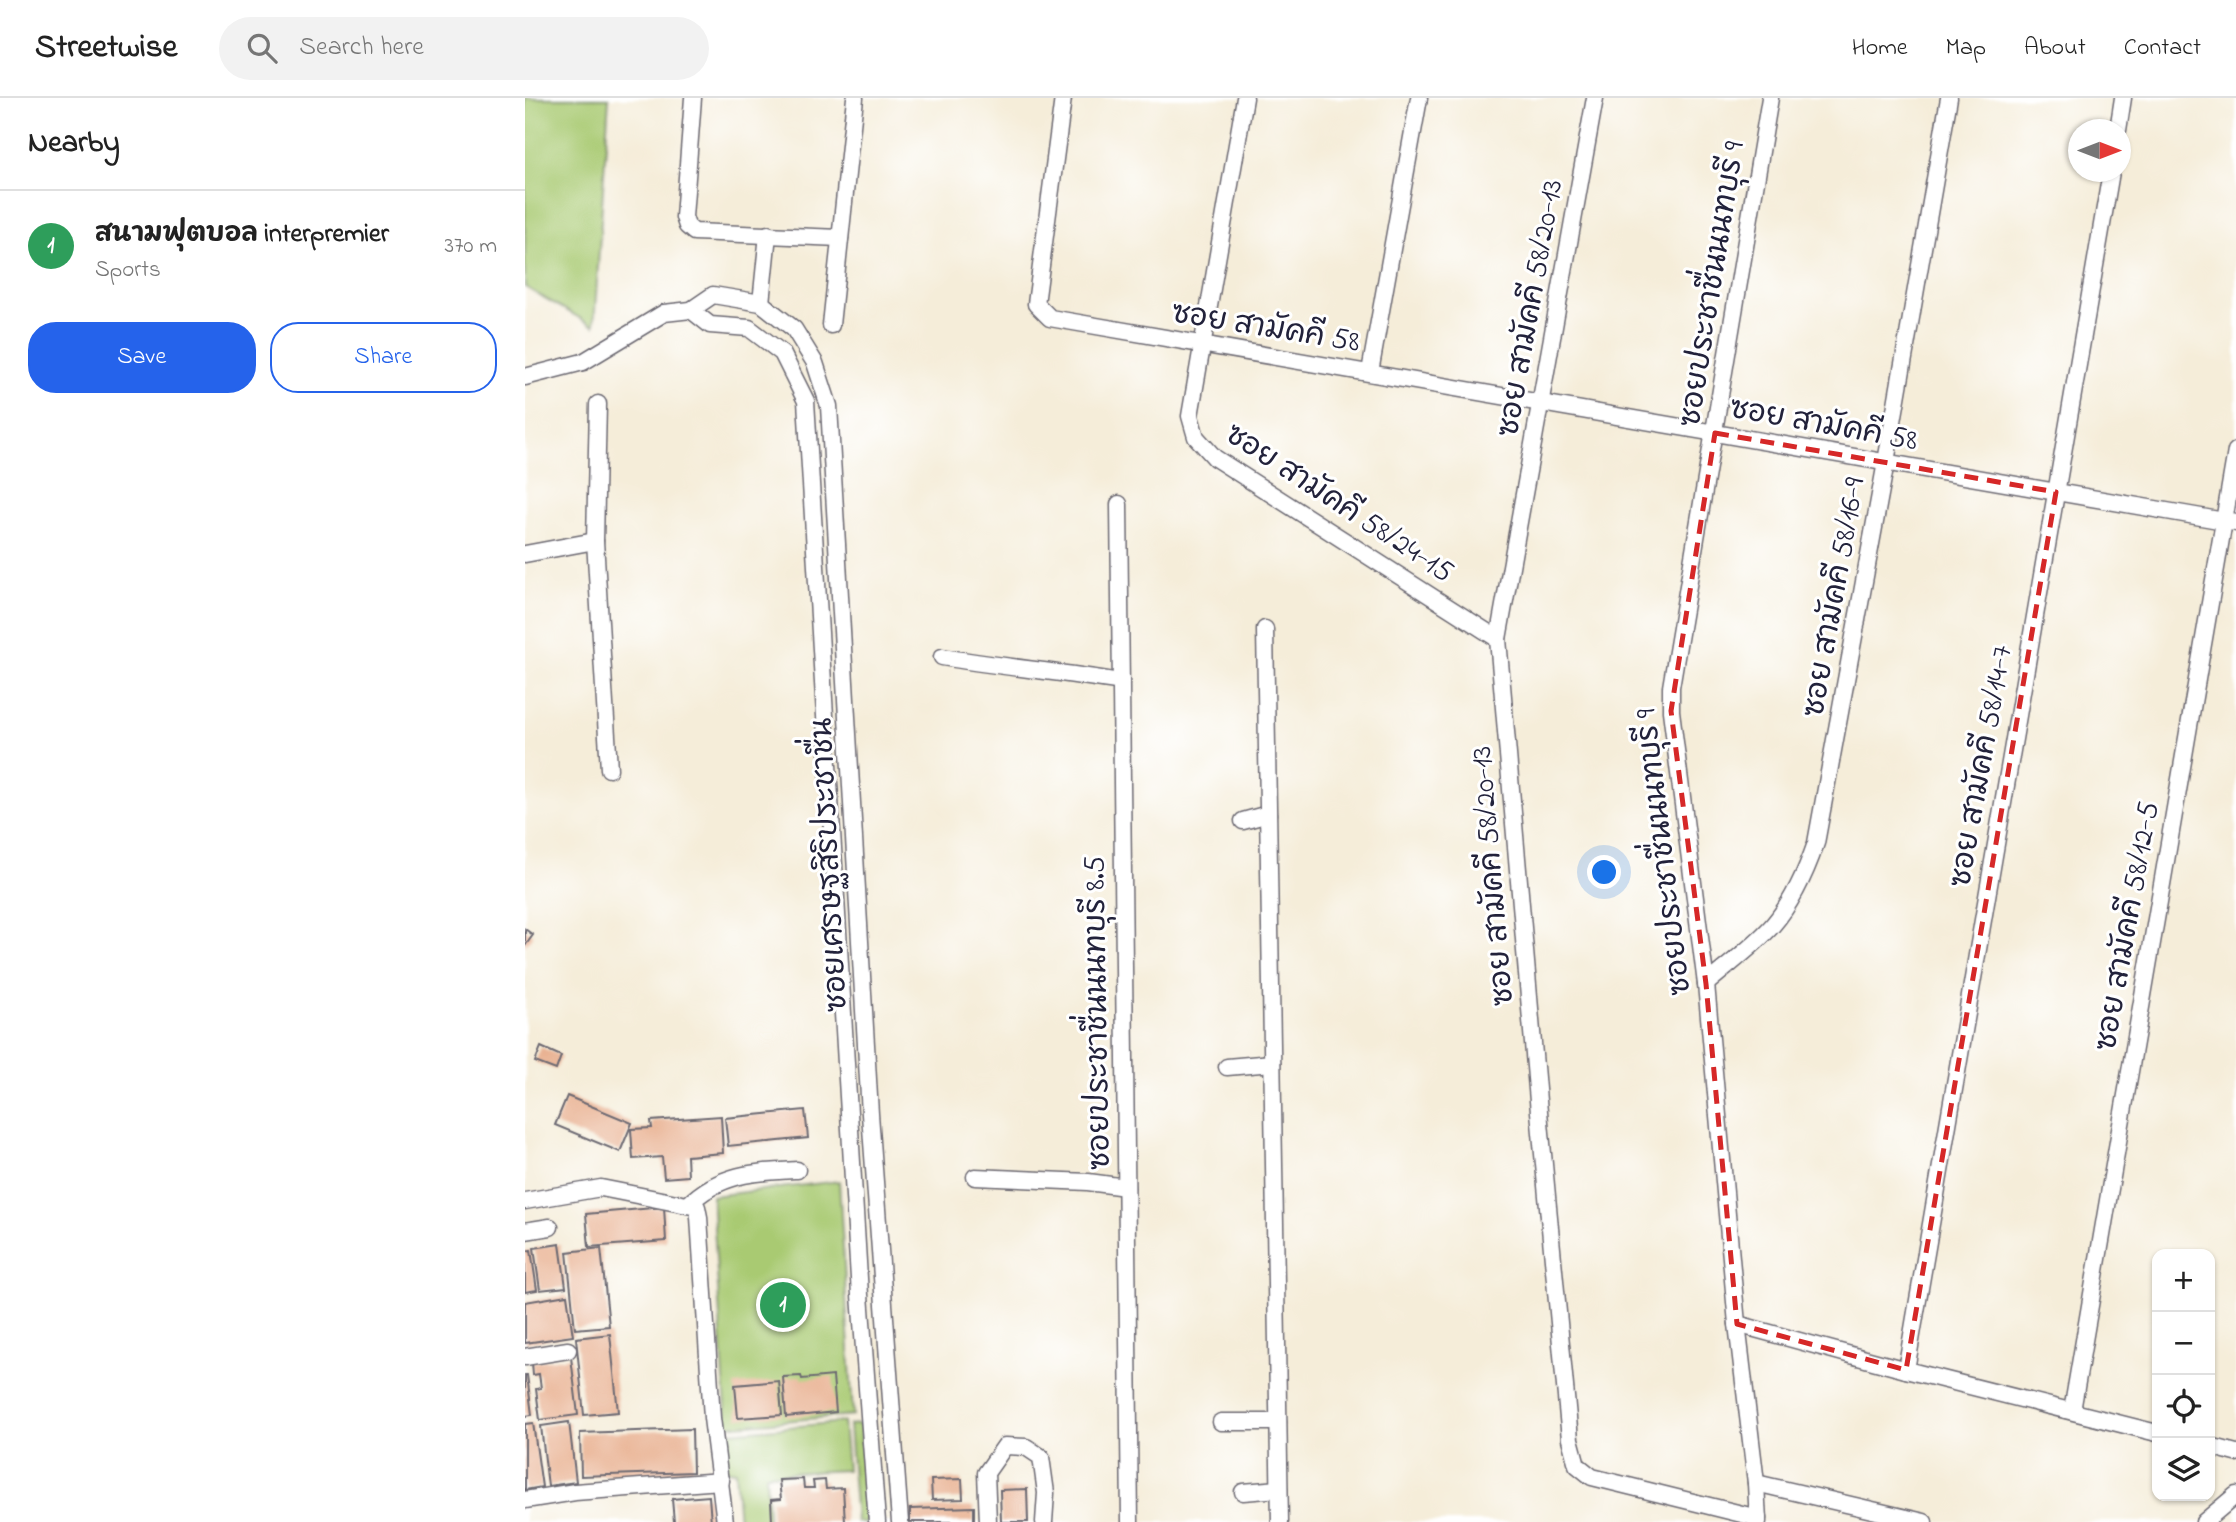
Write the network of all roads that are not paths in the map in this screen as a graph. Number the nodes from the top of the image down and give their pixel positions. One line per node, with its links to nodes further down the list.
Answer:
1 (693, 98): 12 (street)
2 (855, 98): 13 (street)
3 (1063, 98): 17 (street, ซอย สามัคคี 58)
4 (1245, 98): 17 (street, ซอย สามัคคี 58/24-15)
5 (1419, 98): 18 (street)
6 (1595, 98): 20 (street, ซอย สามัคคี 58/20-13)
7 (1770, 98): 22 (street, ซอยประชาชื่นนนทบุรี 9)
8 (1949, 98): 24 (street, ซอย สามัคคี 58/16-9)
9 (2123, 98): 10 (street)
10 (2120, 119)
11 (2109, 182): 25 (street, ซอย สามัคคี 58/14-7)
12 (768, 234): 13 (street); 14 (street)
13 (840, 238): 16 (street)
14 (761, 303): 15 (street, ซอยเศรษฐสิริประชาชื่น); 66 (street, ซอยเศรษฐสิริประชาชื่น)
15 (691, 310): 19 (street, ซอยเศรษฐสิริประชาชื่น); 65 (street, ซอยเศรษฐสิริประชาชื่น)
16 (831, 325)
17 (1203, 344): 18 (street, ซอย สามัคคี 58); 31 (street, ซอย สามัคคี 58/24-15)
18 (1370, 372): 20 (street, ซอย สามัคคี 58)
19 (525, 377)
20 (1541, 402): 22 (street, ซอย สามัคคี 58); 31 (street, ซอย สามัคคี 58/20-13)
21 (598, 404): 28 (street)
22 (1714, 433): 24 (street, ซอย สามัคคี 58); 37 (street, ซอยประชาชื่นนนทบุรี 9)
23 (2236, 451): 27 (street, ซอย สามัคคี 58/12-5)
24 (1886, 462): 25 (street, ซอย สามัคคี 58); 37 (street, ซอย สามัคคี 58/16-9)
25 (2056, 492): 27 (street, ซอย สามัคคี 58); 50 (street, ซอย สามัคคี 58/14-7)
26 (1119, 504): 33 (street, ซอยประชาชื่นนนทบุรี 8.5)
27 (2230, 522): 51 (street, ซอย สามัคคี 58/12-5)
28 (595, 541): 29 (street); 34 (street)
29 (525, 554)
30 (1265, 629): 35 (street)
31 (1498, 639): 63 (street, ซอย สามัคคี 58/20-13)
32 (943, 657): 33 (street)
33 (1121, 682): 42 (street, ซอยประชาชื่นนนทบุรี 8.5)
34 (609, 769)
35 (1268, 814): 36 (street); 38 (street)
36 (1243, 821)
37 (1706, 984): 47 (street, ซอยประชาชื่นนนทบุรี 9)
38 (1272, 1063): 39 (street); 53 (street)
39 (1227, 1067)
40 (797, 1170): 44 (street)
41 (975, 1177): 42 (street)
42 (1126, 1187): 69 (street, ซอยประชาชื่นนนทบุรี 8.5)
43 (525, 1201): 44 (street)
44 (688, 1205): 57 (street)
45 (550, 1227): 46 (street)
46 (525, 1231)
47 (1737, 1324): 50 (street); 58 (street, ซอยประชาชื่นนนทบุรี 9)
48 (568, 1350): 49 (street)
49 (525, 1357)
50 (1906, 1370): 51 (street)
51 (2072, 1411): 54 (street)
52 (1221, 1422): 53 (street)
53 (1278, 1422): 59 (street)
54 (2152, 1432)
55 (2215, 1447): 56 (street)
56 (2236, 1453)
57 (721, 1481): 62 (street); 64 (street)
58 (1756, 1483): 63 (street, ซอยประชาชื่นนนทบุรี 9); 71 (street)
59 (1279, 1489): 60 (street); 70 (street)
60 (1243, 1492)
61 (2236, 1495): 72 (street)
62 (525, 1500)
63 (1758, 1520)
64 (725, 1522)
65 (877, 1522)
66 (900, 1522)
67 (988, 1522): 68 (street)
68 (1044, 1522)
69 (1130, 1522)
70 (1280, 1522)
71 (1924, 1522)
72 (2204, 1522)

